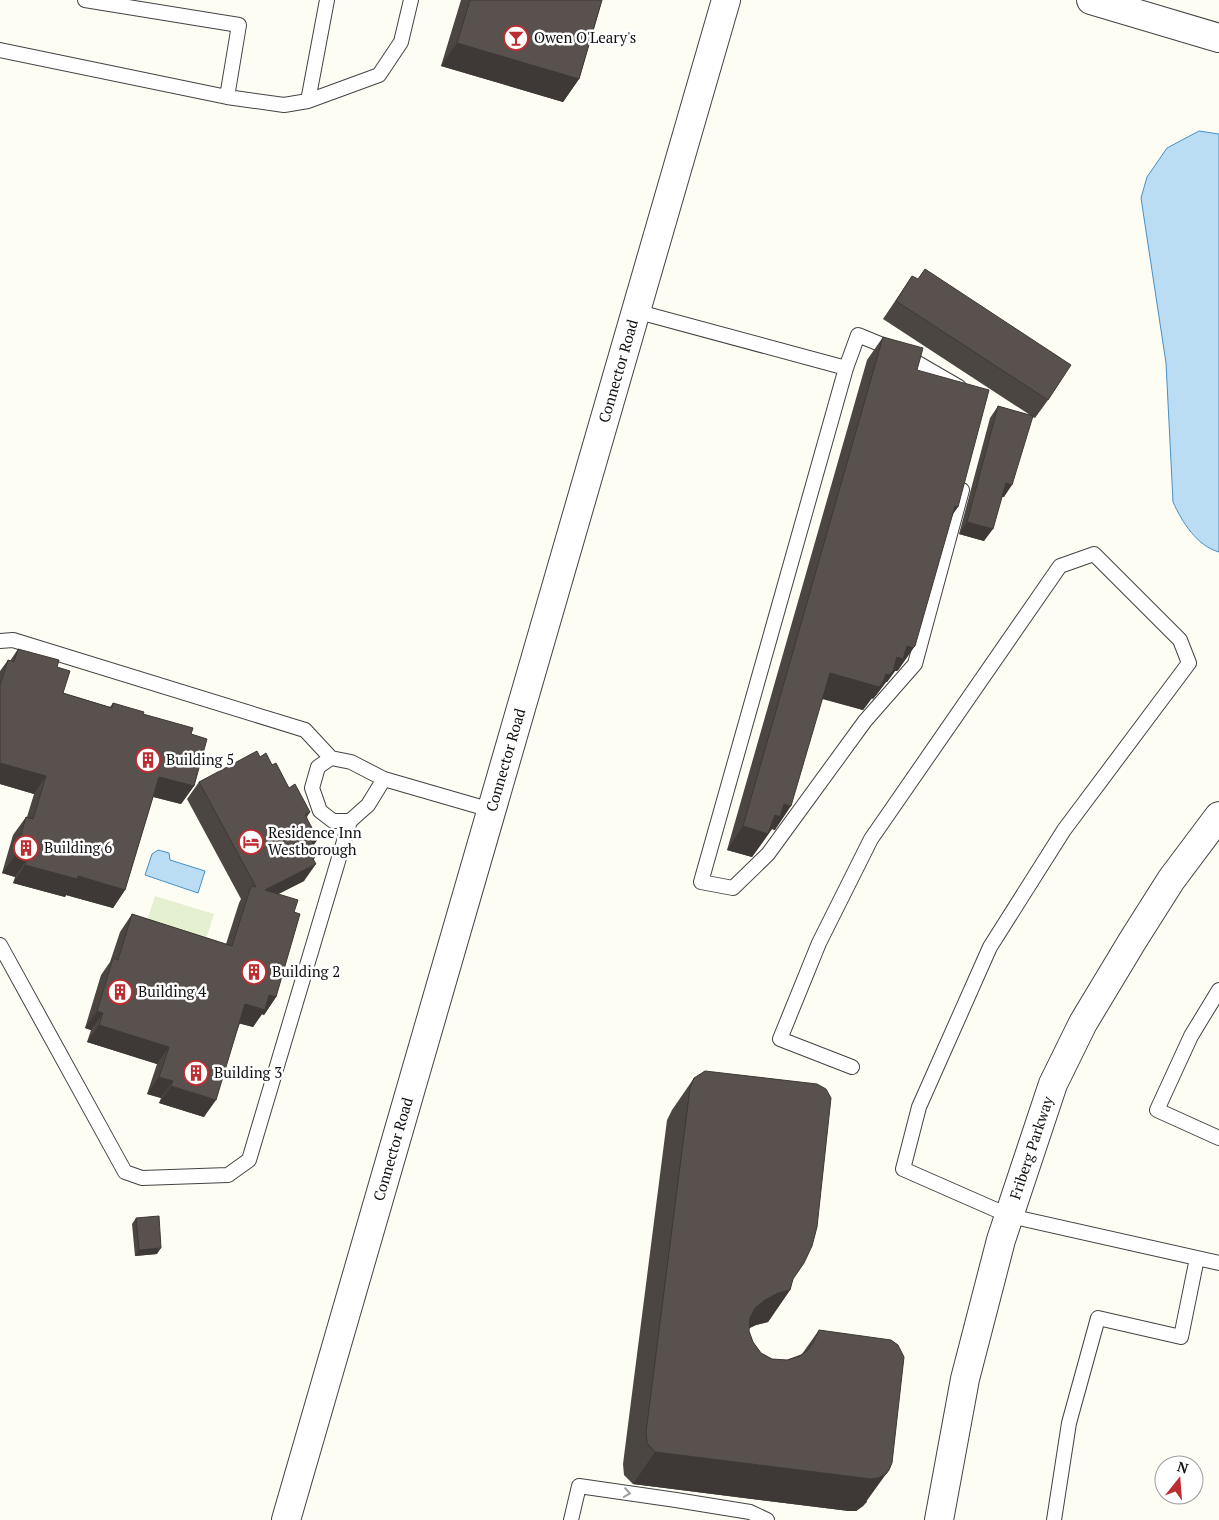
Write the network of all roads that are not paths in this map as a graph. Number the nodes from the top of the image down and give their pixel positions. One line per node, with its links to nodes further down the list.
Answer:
1 (85, 0): 8 (lane)
2 (327, 0): 9 (lane)
3 (411, 0): 9 (lane)
4 (726, 0): 10 (street, Connector Road)
5 (1091, 0): 6 (street)
6 (1219, 38)
7 (0, 50): 8 (lane)
8 (227, 97): 9 (lane)
9 (308, 101)
10 (635, 311): 11 (lane); 17 (street, Connector Road)
11 (846, 368): 12 (lane); 13 (lane)
12 (969, 393)
13 (965, 477)
14 (0, 641): 15 (lane)
15 (330, 758): 16 (lane); 19 (lane)
16 (384, 779): 17 (lane); 19 (lane)
17 (491, 810): 27 (street, Connector Road)
18 (1219, 816): 24 (street, Friberg Parkway)
19 (350, 821): 20 (lane)
20 (0, 945)
21 (1219, 990): 23 (lane)
22 (852, 1067): 24 (lane)
23 (1219, 1138)
24 (1010, 1216): 25 (lane); 30 (street, Friberg Parkway)
25 (1196, 1258): 26 (lane); 31 (lane)
26 (1219, 1263)
27 (286, 1520)
28 (571, 1520): 29 (lane, one-way to 29)
29 (767, 1520)
30 (939, 1520)
31 (1054, 1520)

